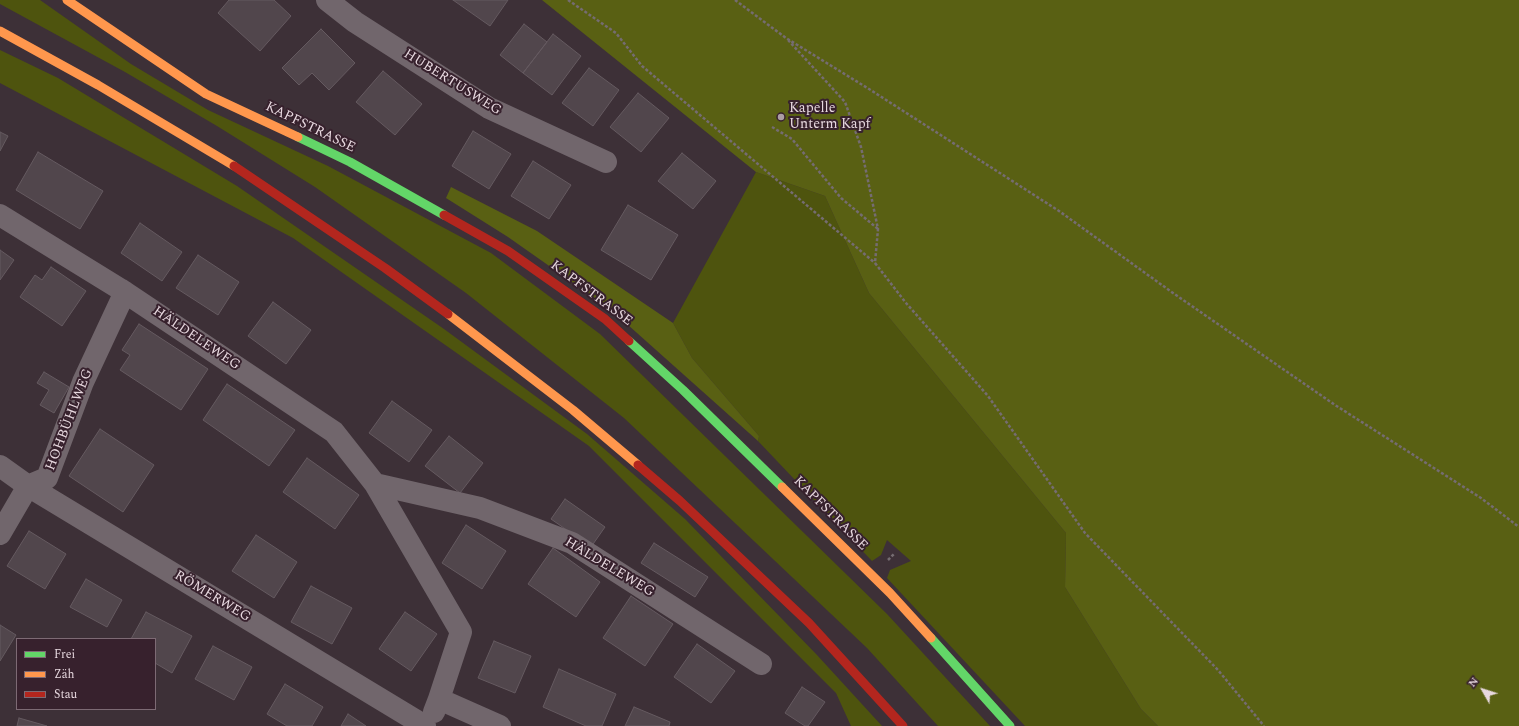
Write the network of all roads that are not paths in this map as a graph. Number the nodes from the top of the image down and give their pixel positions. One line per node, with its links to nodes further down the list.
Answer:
1 (67, 0): 17 (street, KAPFSTRASSE)
2 (327, 0): 4 (street, HUBERTUSWEG)
3 (0, 31): 16 (street)
4 (606, 162)
5 (0, 215): 6 (street, HÄLDELEWEG)
6 (125, 292): 8 (street, HÄLDELEWEG); 9 (street, HOHBÜHLWEG)
7 (0, 466): 9 (street, RÖMERWEG)
8 (375, 484): 11 (street, HÄLDELEWEG); 12 (street, HÄLDELEWEG)
9 (28, 486): 10 (street); 13 (street, RÖMERWEG)
10 (0, 534)
11 (761, 664)
12 (439, 699): 14 (street); 15 (street)
13 (425, 726)
14 (430, 726)
15 (500, 726)
16 (903, 726)
17 (1010, 726)

